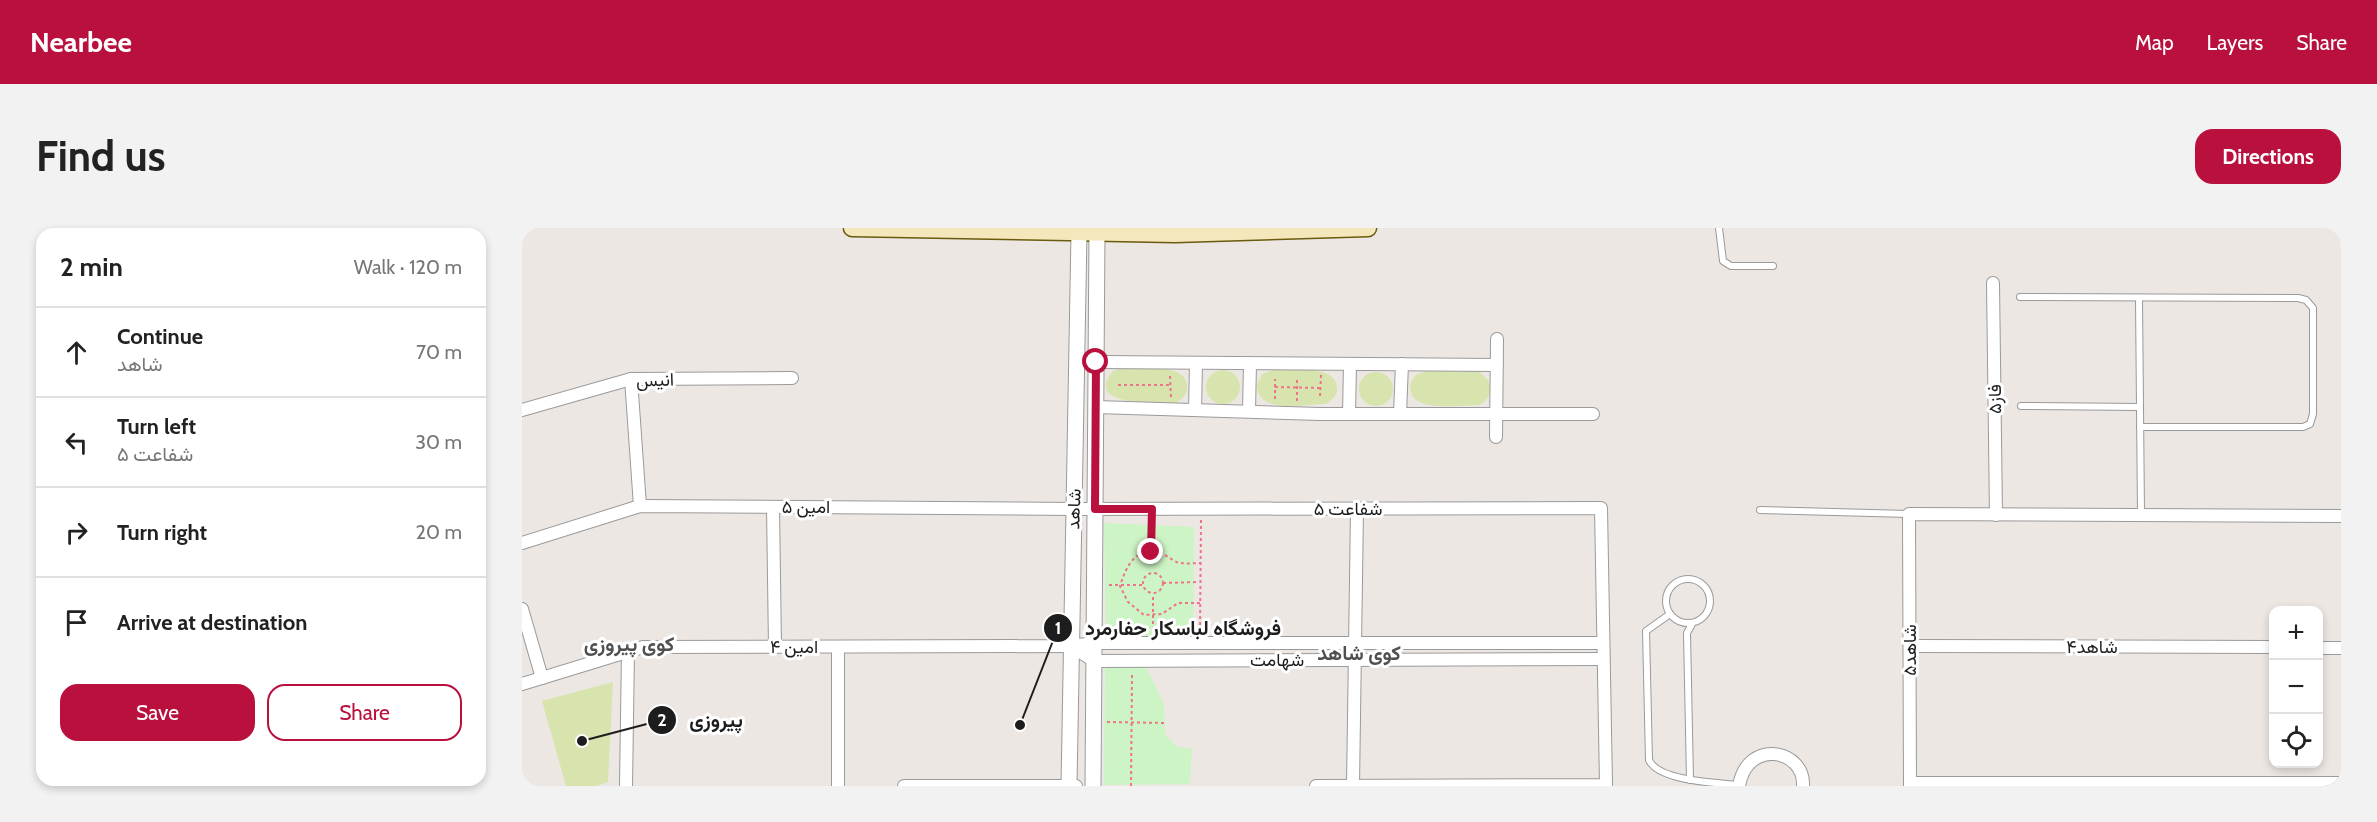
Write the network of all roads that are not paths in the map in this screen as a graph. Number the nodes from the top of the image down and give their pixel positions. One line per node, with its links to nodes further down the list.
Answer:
1 (852, 228): 5 (main road)
2 (1368, 228): 4 (main road)
3 (1719, 228): 7 (lane)
4 (1284, 229): 6 (main road)
5 (1079, 232): 6 (main road); 34 (street, شاهد)
6 (1097, 233): 12 (street, شاهد)
7 (1773, 266)
8 (1993, 283): 39 (street, فاز۵)
9 (2020, 297): 10 (lane)
10 (2139, 299): 22 (lane); 30 (lane)
11 (1497, 339): 17 (street)
12 (1096, 362): 13 (street); 21 (street, شاهد)
13 (1196, 363): 14 (street); 24 (street)
14 (1250, 363): 15 (street); 25 (street)
15 (1350, 364): 16 (street); 26 (street)
16 (1402, 364): 17 (street); 27 (street)
17 (1497, 365): 28 (street)
18 (792, 378): 19 (street, انیس)
19 (631, 379): 23 (street, انیس); 32 (street)
20 (2021, 406): 22 (lane)
21 (1096, 407): 24 (street); 35 (street, شاهد)
22 (2140, 407): 30 (lane)
23 (522, 410)
24 (1195, 410): 25 (street)
25 (1249, 411): 26 (street)
26 (1349, 414): 27 (street)
27 (1400, 414): 28 (street)
28 (1497, 414): 29 (street); 31 (street)
29 (1593, 414)
30 (2140, 427): 40 (lane)
31 (1496, 437)
32 (640, 506): 33 (street, امین ۵); 42 (street, امین ۵)
33 (773, 507): 34 (street, امین ۵); 51 (street)
34 (1074, 509): 35 (street, امین ۵); 49 (street, شاهد)
35 (1095, 509): 36 (street, شفاعت ۵); 46 (street, شاهد)
36 (1357, 509): 47 (street); 48 (street, شفاعت ۵)
37 (1760, 510): 38 (lane)
38 (1910, 514): 39 (street); 50 (street, شاهد۵)
39 (1996, 514): 40 (street)
40 (2141, 515): 41 (street)
41 (2341, 516)
42 (522, 543)
43 (522, 609): 60 (street)
44 (1670, 614): 45 (lane); 45 (lane); 62 (lane)
45 (1692, 624): 62 (lane)
46 (1094, 643): 47 (street, شهامت); 49 (street, امین ۴); 59 (street, شاهد)
47 (1354, 643): 48 (street, شهامت); 58 (street)
48 (1603, 643): 57 (street)
49 (1071, 646): 52 (street, امین ۴); 59 (street); 70 (street, شاهد)
50 (1910, 646): 53 (street, شاهد۴); 66 (street, شاهد۵)
51 (775, 647): 52 (street, امین ۴); 56 (street, امین ۴)
52 (838, 647): 68 (street)
53 (2269, 647)
54 (2323, 648): 55 (street)
55 (2341, 648)
56 (628, 652): 60 (street, امین ۴); 67 (street)
57 (1604, 659): 58 (street, شهامت); 64 (street)
58 (1355, 660): 59 (street, شهامت); 74 (street)
59 (1094, 661): 72 (street, شاهد)
60 (542, 678): 61 (street, امین ۴)
61 (522, 684)
62 (1690, 780): 65 (lane)
63 (2341, 783): 66 (street)
64 (1606, 785): 75 (street)
65 (1738, 785): 76 (street)
66 (1910, 785)
67 (626, 786)
68 (838, 786)
69 (904, 786): 70 (street)
70 (1069, 786): 71 (street)
71 (1076, 786)
72 (1093, 786)
73 (1316, 786): 74 (street)
74 (1353, 786): 75 (street)
75 (1417, 786)
76 (1803, 786)

